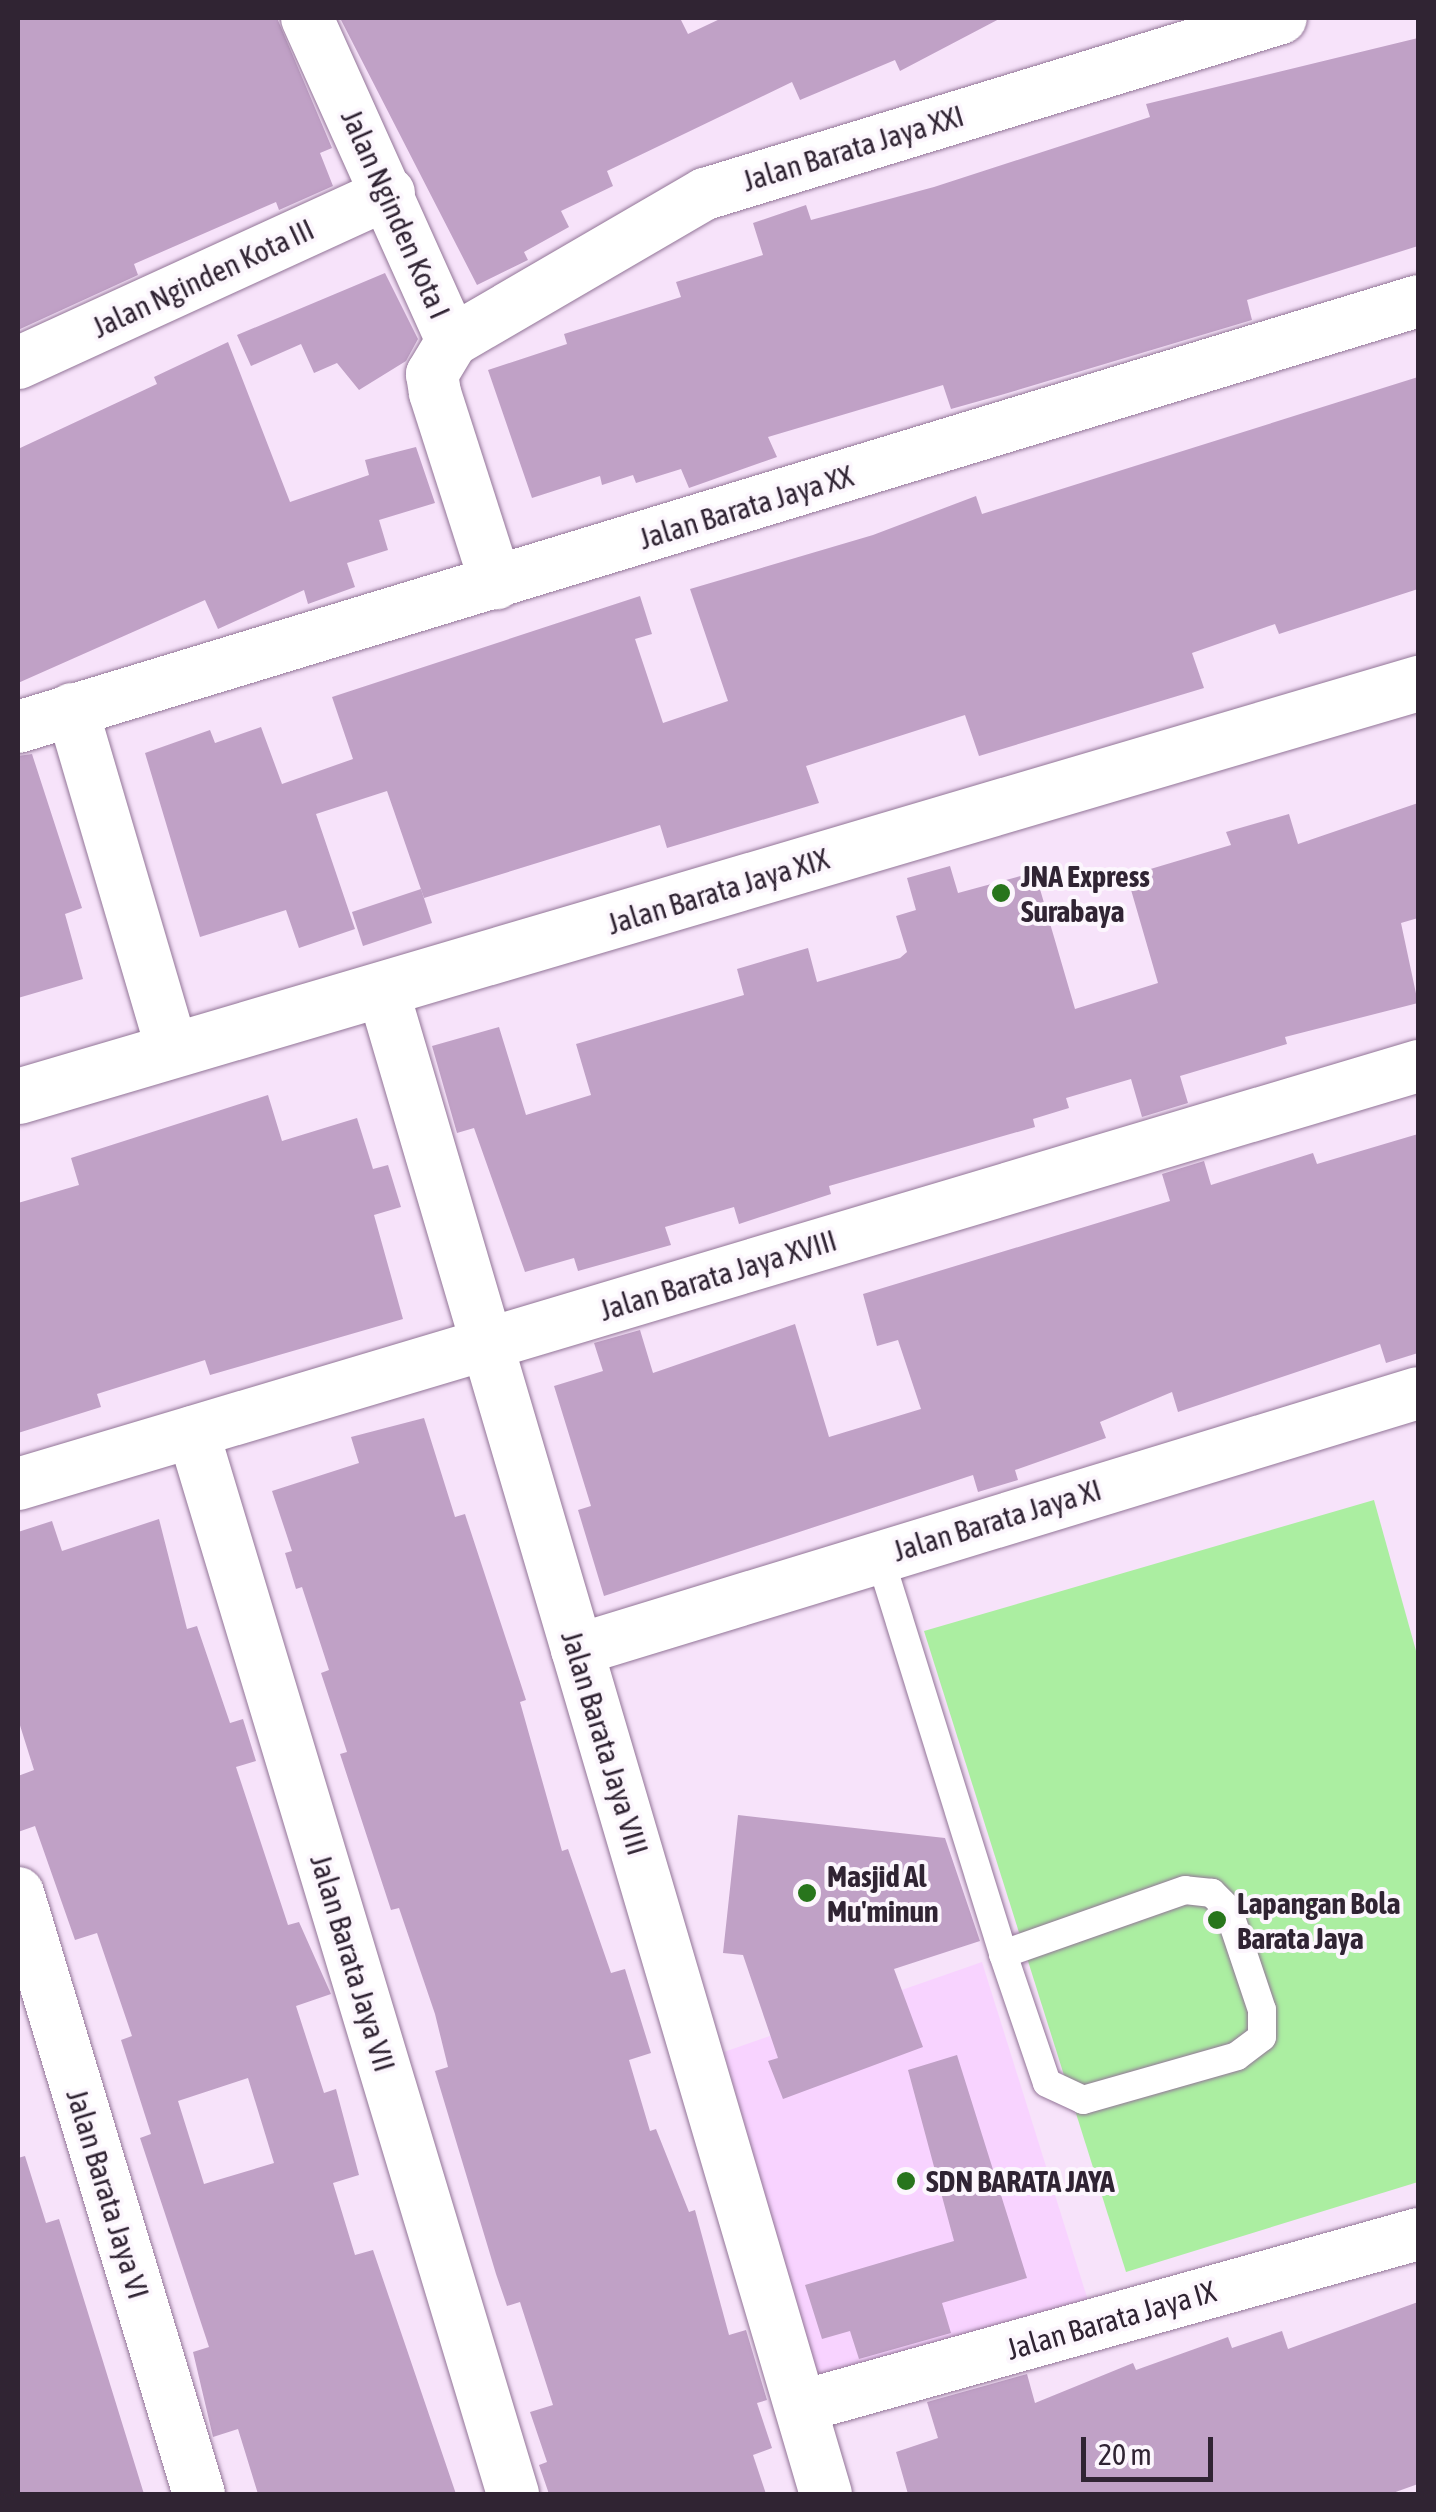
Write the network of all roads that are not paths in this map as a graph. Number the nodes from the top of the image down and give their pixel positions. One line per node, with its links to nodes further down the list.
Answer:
1 (307, 18): 3 (street, Jalan Nginden Kota I)
2 (1281, 18): 5 (street, Jalan Barata Jaya XXI)
3 (389, 192): 5 (street, Jalan Nginden Kota I); 6 (street, Jalan Nginden Kota III)
4 (1418, 302): 7 (street, Jalan Barata Jaya XX)
5 (452, 340): 7 (street, Jalan Nginden Kota I)
6 (18, 363)
7 (496, 583): 9 (street, Jalan Barata Jaya XX)
8 (1418, 684): 11 (street, Jalan Barata Jaya XIX)
9 (72, 709): 10 (street, Jalan Barata Jaya XX); 12 (street)
10 (18, 727)
11 (382, 991): 12 (street, Jalan Barata Jaya XIX); 15 (street, Jalan Barata Jaya VIII)
12 (172, 1049): 14 (street, Jalan Barata Jaya XIX)
13 (1418, 1066): 15 (street, Jalan Barata Jaya XVIII)
14 (18, 1096)
15 (487, 1344): 17 (street, Jalan Barata Jaya XVIII); 20 (street, Jalan Barata Jaya VIII)
16 (1418, 1393): 19 (street, Jalan Barata Jaya XI)
17 (193, 1432): 18 (street, Jalan Barata Jaya XVIII); 26 (street, Jalan Barata Jaya VII)
18 (18, 1484)
19 (879, 1555): 20 (street, Jalan Barata Jaya XI); 22 (lane)
20 (578, 1650): 24 (street, Jalan Barata Jaya VIII)
21 (18, 1892): 25 (street, Jalan Barata Jaya VI)
22 (1003, 1954): 22 (lane)
23 (1418, 2234): 24 (street, Jalan Barata Jaya IX)
24 (803, 2406): 27 (street, Jalan Barata Jaya VIII)
25 (199, 2494)
26 (513, 2494)
27 (826, 2494)

